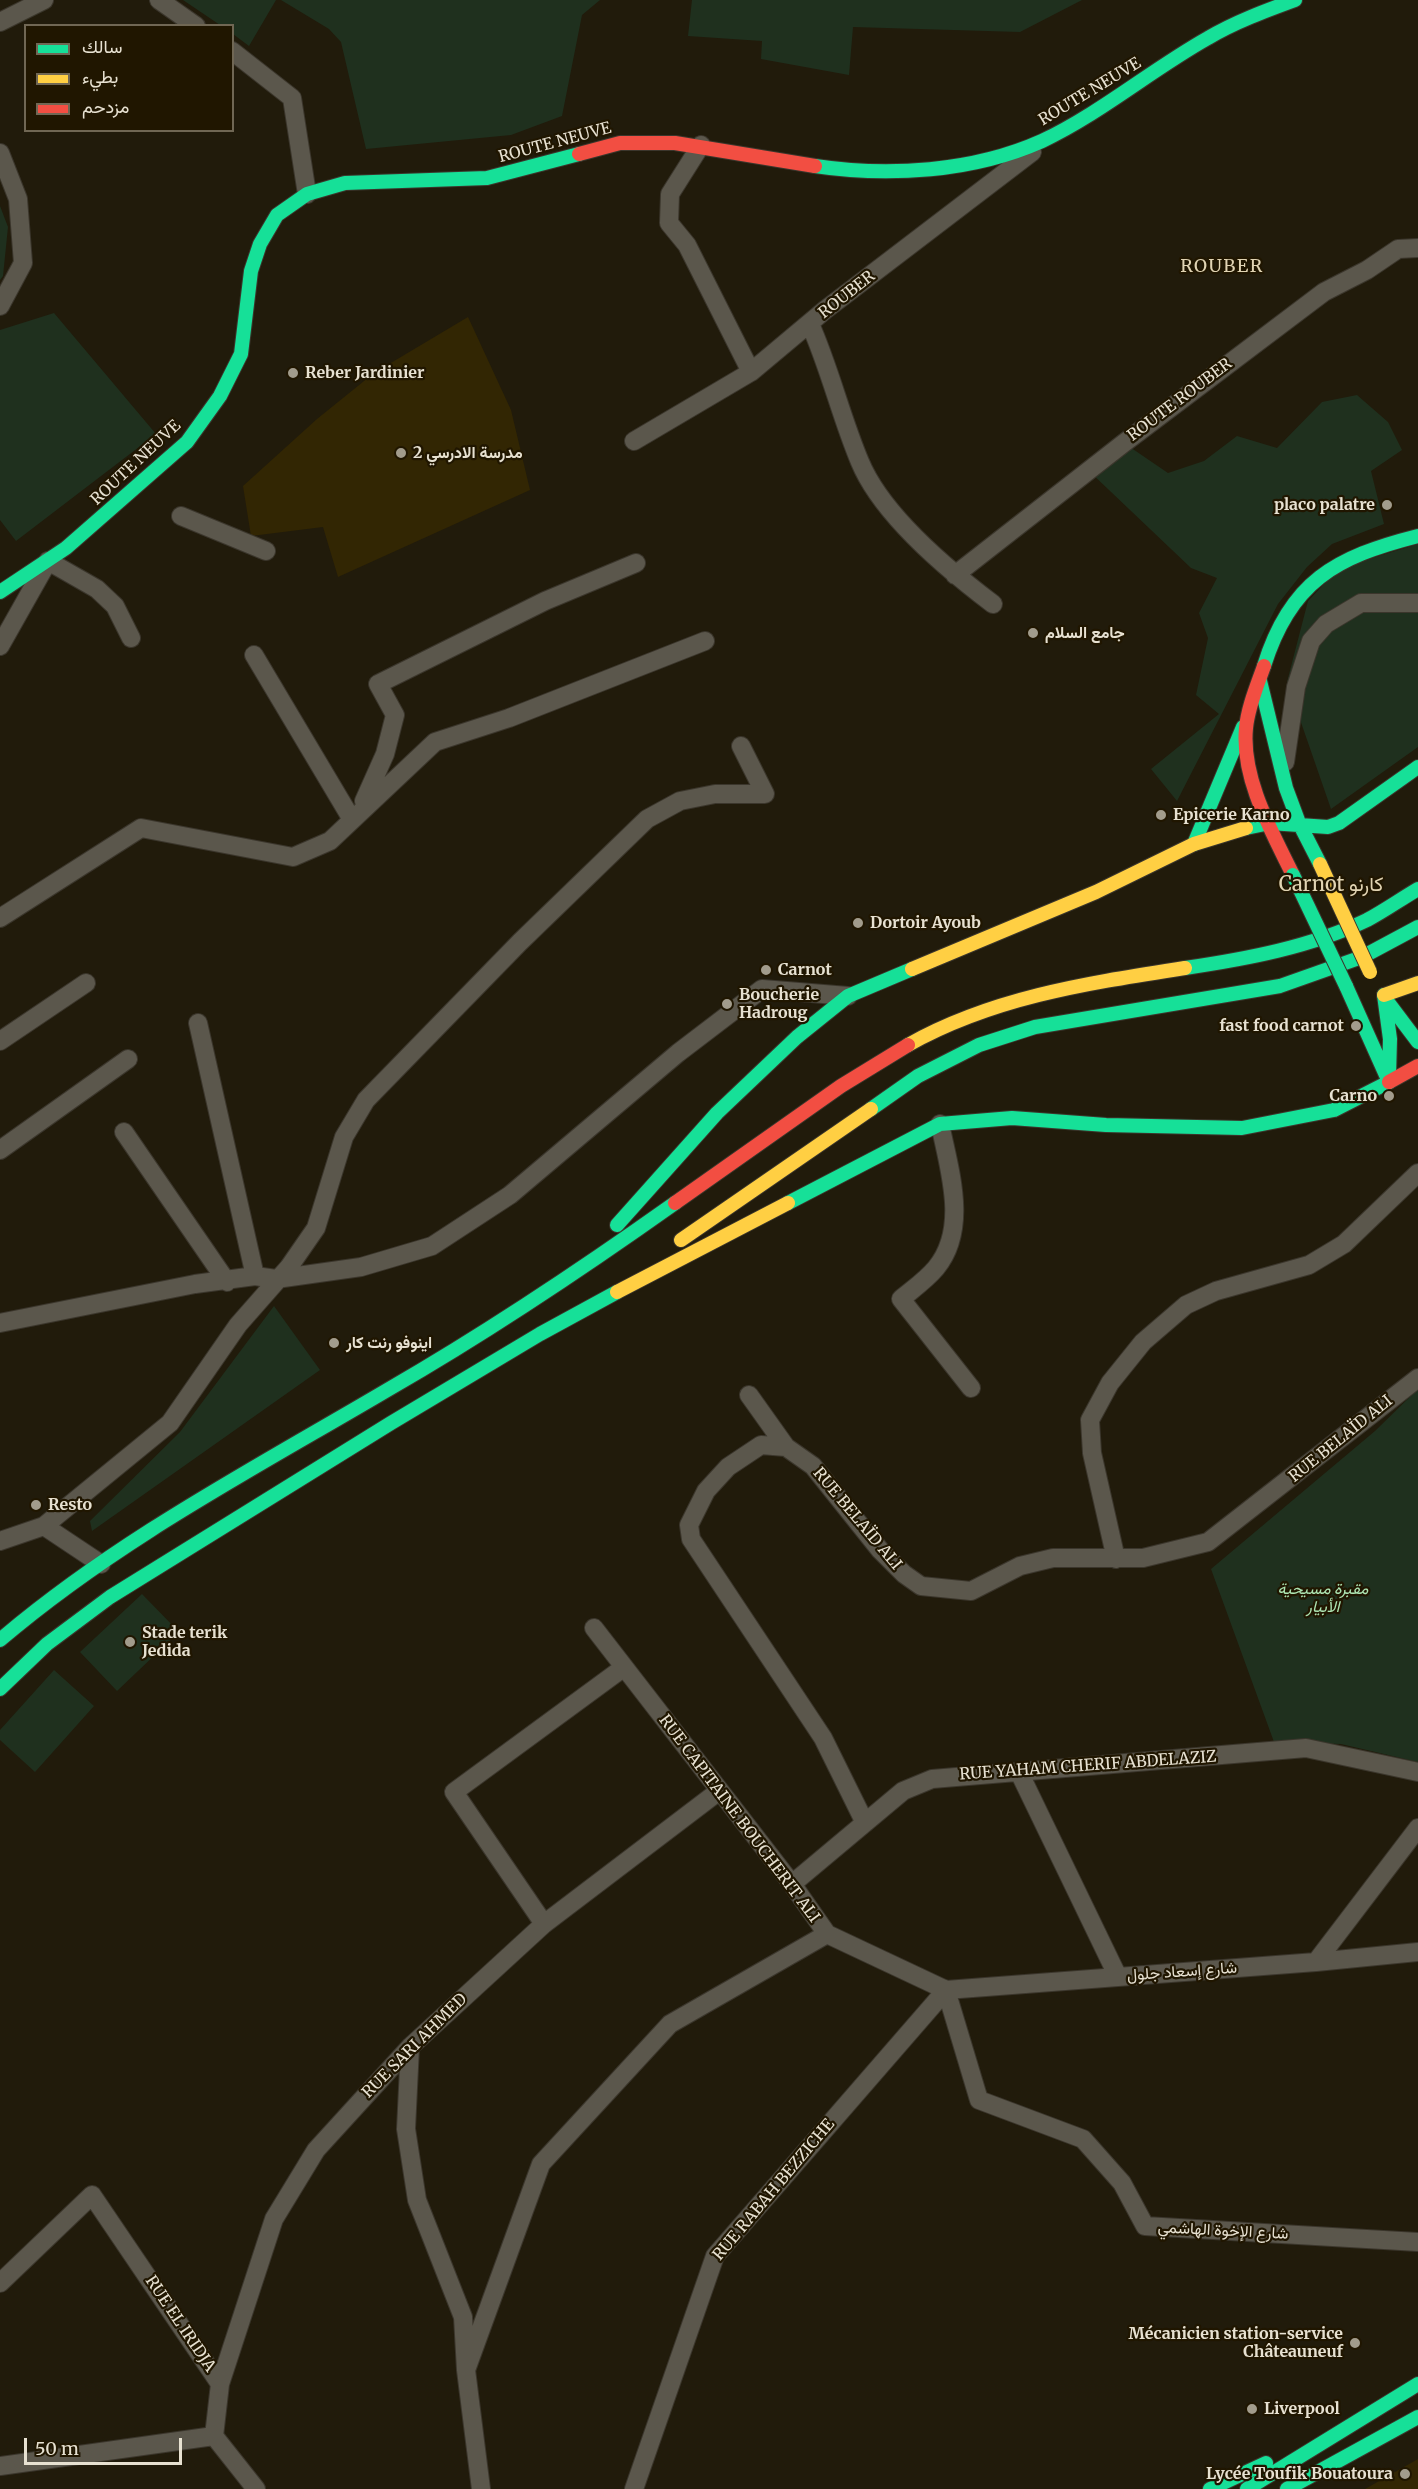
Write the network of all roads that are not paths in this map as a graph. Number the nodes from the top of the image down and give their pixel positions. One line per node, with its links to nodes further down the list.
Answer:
1 (44, 0): 4 (street)
2 (159, 0): 5 (street)
3 (1295, 0): 7 (main road, ROUTE NEUVE)
4 (0, 22)
5 (193, 24)
6 (234, 53): 10 (street)
7 (1052, 136): 8 (main road, ROUTE NEUVE); 13 (street, ROUBER)
8 (701, 145): 10 (main road, ROUTE NEUVE); 14 (street)
9 (0, 153): 12 (street)
10 (307, 194): 19 (main road, ROUTE NEUVE)
11 (1418, 248): 21 (street, ROUTE ROUBER)
12 (0, 306)
13 (810, 324): 14 (street, ROUBER); 21 (street)
14 (751, 372): 15 (street, ROUBER)
15 (634, 441)
16 (181, 516): 18 (street)
17 (1418, 536): 29 (main road)
18 (266, 551)
19 (48, 561): 22 (main road, ROUTE NEUVE); 25 (street); 27 (street)
20 (636, 563): 34 (street)
21 (955, 575): 24 (street)
22 (0, 592)
23 (1418, 603): 33 (street)
24 (993, 604)
25 (131, 638)
26 (705, 641): 34 (street)
27 (0, 646)
28 (254, 656): 34 (street)
29 (1260, 678): 30 (main road); 33 (main road)
30 (1245, 724): 36 (main road); 37 (main road)
31 (741, 746): 58 (street)
32 (1418, 767): 35 (main road)
33 (1286, 788): 35 (main road)
34 (355, 816): 41 (street)
35 (1299, 823): 36 (main road); 38 (main road)
36 (1270, 824): 37 (main road); 39 (main road)
37 (1194, 844): 45 (main road)
38 (1317, 858): 39 (main road); 46 (main road, bridge)
39 (1290, 869): 46 (main road, bridge)
40 (1418, 889): 61 (main road)
41 (0, 918)
42 (1418, 927): 62 (main road)
43 (86, 982): 48 (street)
44 (1418, 983): 46 (main road)
45 (848, 996): 58 (street); 61 (main road)
46 (1369, 999): 49 (main road); 52 (main road); 52 (main road)
47 (198, 1023): 57 (street)
48 (0, 1041)
49 (1418, 1042)
50 (128, 1059): 55 (street)
51 (1418, 1066): 52 (main road)
52 (1389, 1082): 53 (main road)
53 (940, 1124): 62 (main road); 64 (street)
54 (124, 1132): 59 (street)
55 (0, 1150)
56 (1418, 1173): 69 (street)
57 (255, 1276): 58 (street); 59 (street)
58 (276, 1279): 67 (street)
59 (227, 1282): 60 (street)
60 (0, 1323)
61 (494, 1326): 70 (main road)
62 (540, 1334): 75 (main road)
63 (1418, 1378): 69 (street, RUE BELAÏD ALI)
64 (971, 1388)
65 (748, 1395): 66 (street, RUE BELAÏD ALI)
66 (786, 1447): 69 (street, RUE BELAÏD ALI); 79 (street)
67 (44, 1526): 68 (street); 70 (street)
68 (0, 1541)
69 (1116, 1558)
70 (101, 1564): 71 (main road); 73 (main road)
71 (9, 1614)
72 (594, 1628): 74 (street, RUE CAPITAINE BOUCHERIT ALI)
73 (0, 1640)
74 (623, 1668): 78 (street, RUE CAPITAINE BOUCHERIT ALI); 82 (street)
75 (0, 1689)
76 (1018, 1772): 77 (street, RUE YAHAM CHERIF ABDELAZIZ); 79 (street, RUE YAHAM CHERIF ABDELAZIZ); 86 (street)
77 (1418, 1772)
78 (719, 1791): 81 (street, RUE CAPITAINE BOUCHERIT ALI); 82 (street, RUE SARI AHMED)
79 (864, 1822): 81 (street, RUE YAHAM CHERIF ABDELAZIZ)
80 (1418, 1828): 85 (street)
81 (792, 1884): 83 (street, RUE CAPITAINE BOUCHERIT ALI)
82 (544, 1924): 88 (street, RUE SARI AHMED)
83 (827, 1934): 87 (street, RUE CAPITAINE BOUCHERIT ALI); 91 (street)
84 (1418, 1952): 85 (street, شارع إسعاد جلول)
85 (1316, 1962): 86 (street, شارع إسعاد جلول)
86 (1118, 1977): 87 (street, شارع إسعاد جلول)
87 (946, 1990): 89 (street, شارع الإخوة الهاشمي); 101 (street, RUE RABAH BEZZICHE)
88 (410, 2047): 91 (street); 92 (street, RUE SARI AHMED)
89 (1418, 2242)
90 (0, 2283): 92 (street, RUE EL IRIDJA)
91 (465, 2370): 100 (street)
92 (220, 2384): 95 (street, RUE EL IRIDJA)
93 (1418, 2384): 97 (main road)
94 (1418, 2417): 96 (main road)
95 (214, 2436): 98 (street); 99 (street)
96 (1359, 2450): 104 (main road); 105 (main road)
97 (1303, 2456): 102 (main road); 103 (main road)
98 (0, 2466)
99 (256, 2489)
100 (481, 2489)
101 (634, 2489)
102 (1210, 2489)
103 (1247, 2489)
104 (1287, 2489)
105 (1310, 2489)

